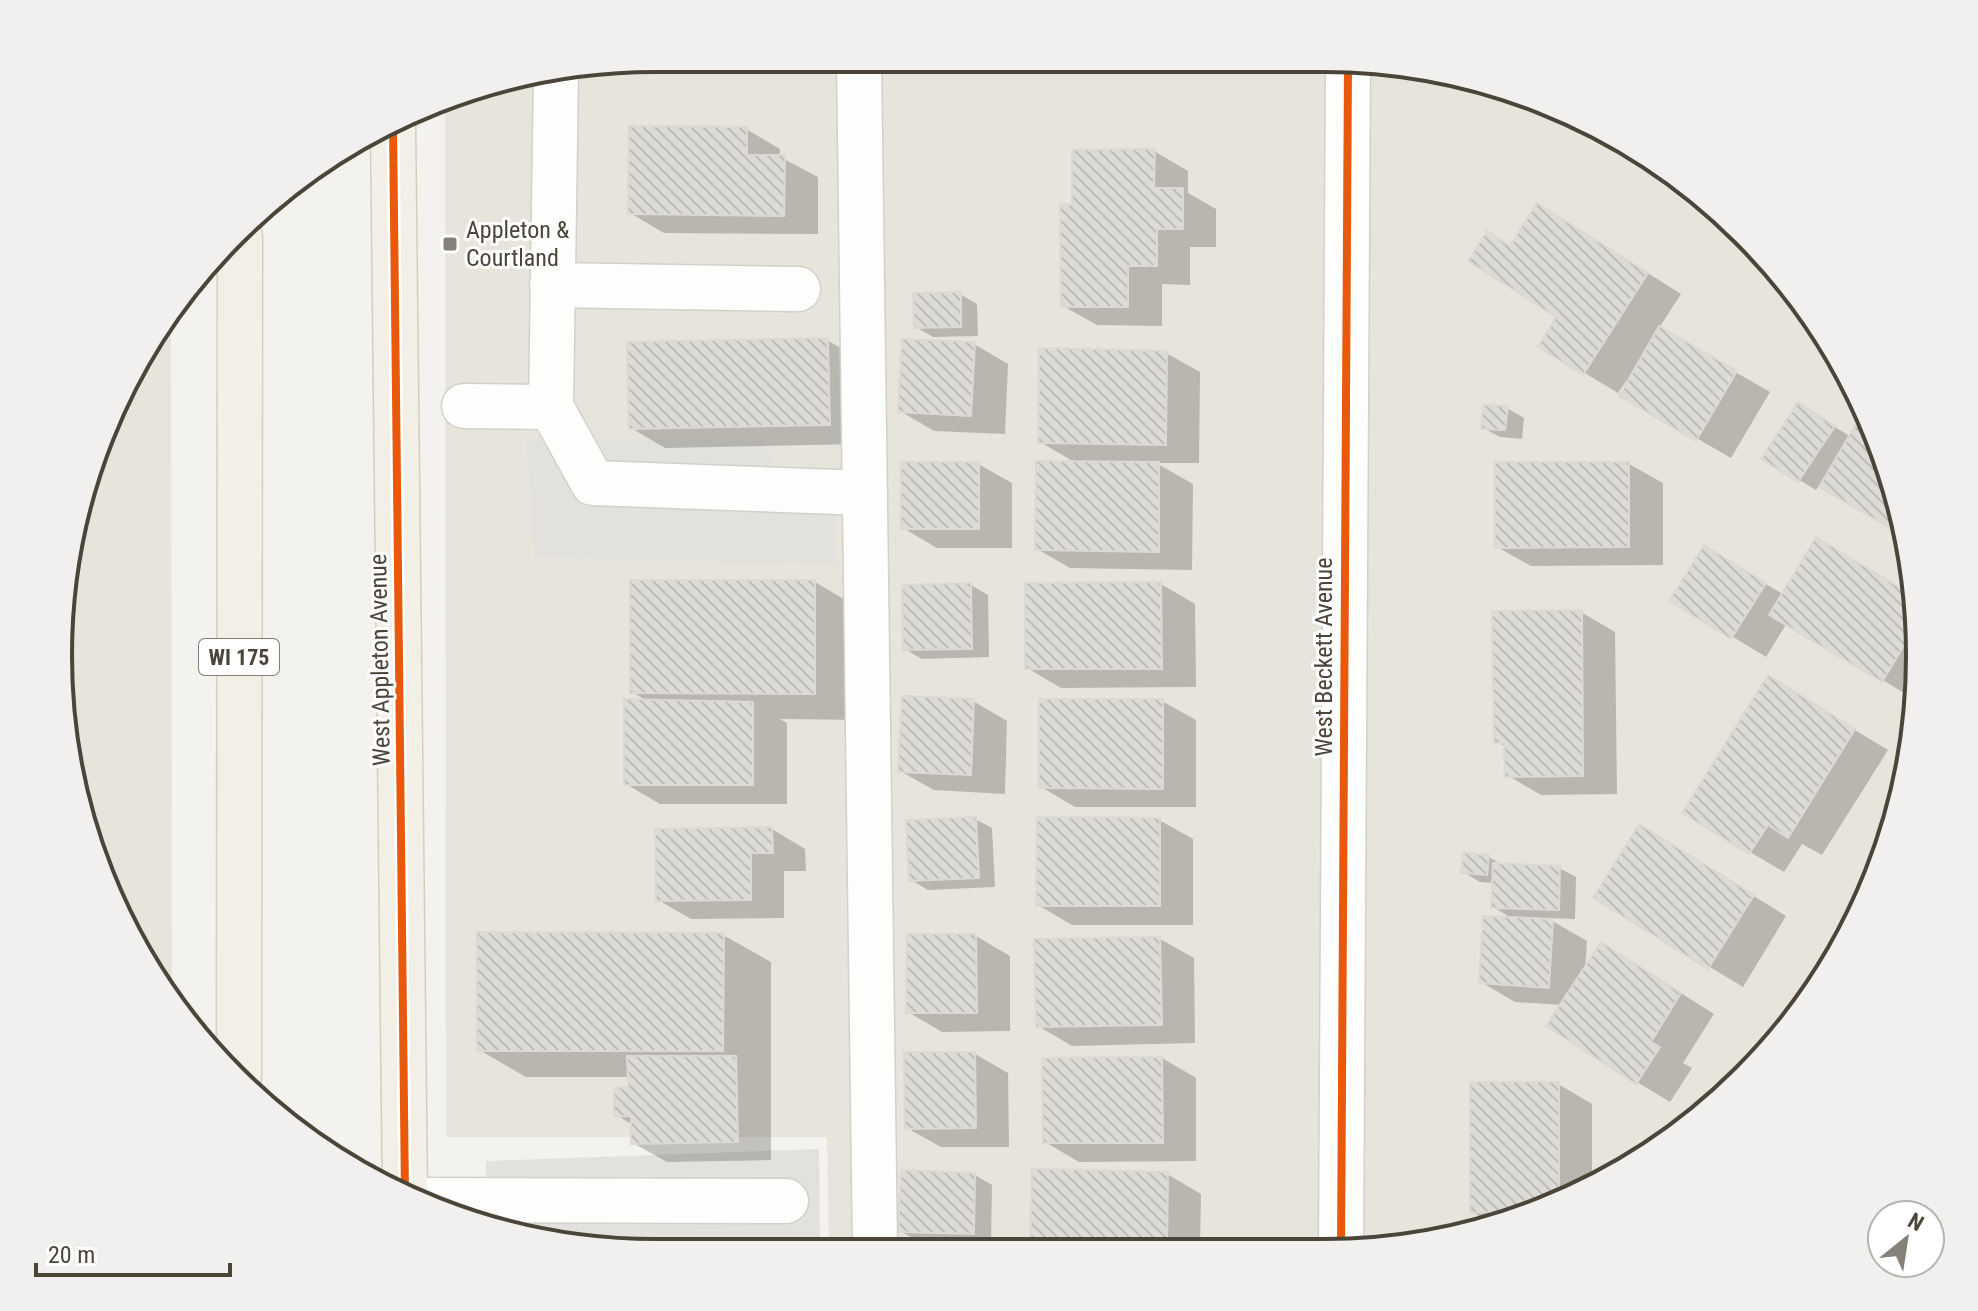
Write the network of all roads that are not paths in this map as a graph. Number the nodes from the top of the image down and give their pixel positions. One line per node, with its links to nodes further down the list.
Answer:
1 (859, 72): 10 (street)
2 (1348, 73): 16 (street, West Beckett Avenue)
3 (556, 81): 6 (street)
4 (393, 134): 12 (main road, West Appleton Avenue)
5 (240, 246): 11 (main road, WI 175)
6 (552, 285): 7 (street); 9 (street)
7 (798, 289)
8 (464, 406): 9 (street)
9 (551, 407): 10 (street)
10 (865, 493): 15 (street)
11 (239, 1064)
12 (405, 1183)
13 (446, 1200): 14 (street)
14 (786, 1201)
15 (875, 1239)
16 (1341, 1239)

